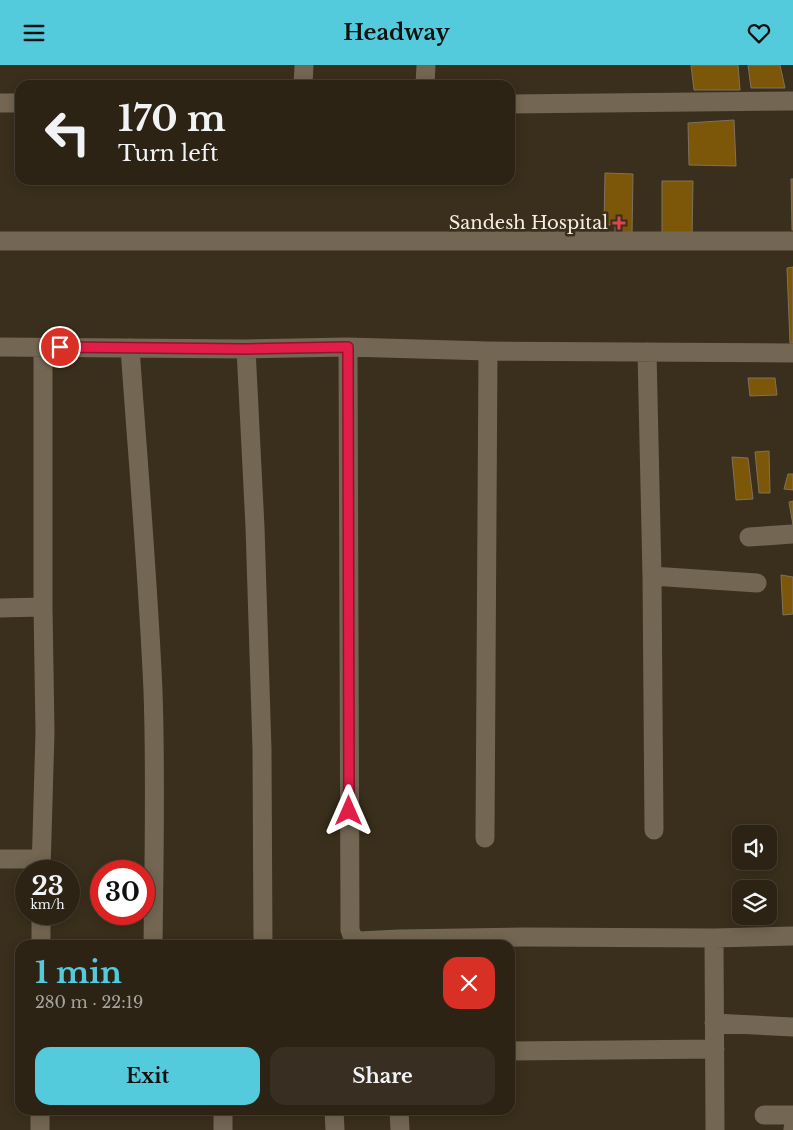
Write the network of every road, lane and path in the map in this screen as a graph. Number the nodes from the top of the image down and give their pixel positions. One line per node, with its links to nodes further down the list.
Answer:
1 (304, 65): 3 (street)
2 (426, 65): 4 (street)
3 (303, 80)
4 (425, 80)
5 (793, 101): 8 (street)
6 (0, 103): 7 (street)
7 (15, 103)
8 (515, 104)
9 (0, 241): 10 (street)
10 (793, 241)
11 (0, 347): 12 (street)
12 (43, 347): 14 (street); 23 (street)
13 (348, 347): 15 (street); 16 (street); 36 (street)
14 (130, 348): 15 (street); 34 (street)
15 (246, 349): 35 (street)
16 (488, 351): 17 (street); 26 (street)
17 (647, 352): 18 (street); 21 (street)
18 (793, 353)
19 (793, 534): 20 (street)
20 (749, 537)
21 (652, 576): 22 (street); 25 (street)
22 (757, 583)
23 (43, 607): 24 (street); 28 (street)
24 (0, 608)
25 (654, 830)
26 (485, 838)
27 (0, 859): 29 (street)
28 (41, 860)
29 (15, 861)
30 (41, 925): 33 (street)
31 (793, 936): 32 (street)
32 (714, 938): 37 (street); 38 (street)
33 (41, 940)
34 (153, 940)
35 (263, 940)
36 (357, 940)
37 (445, 940)
38 (714, 1023): 39 (street); 40 (street)
39 (793, 1027)
40 (715, 1049): 41 (street); 52 (street)
41 (515, 1051)
42 (40, 1115): 48 (street)
43 (223, 1115): 49 (street)
44 (334, 1115): 50 (street)
45 (399, 1115): 51 (street)
46 (764, 1115): 47 (street)
47 (793, 1115)
48 (40, 1130)
49 (223, 1130)
50 (335, 1130)
51 (400, 1130)
52 (715, 1130)

